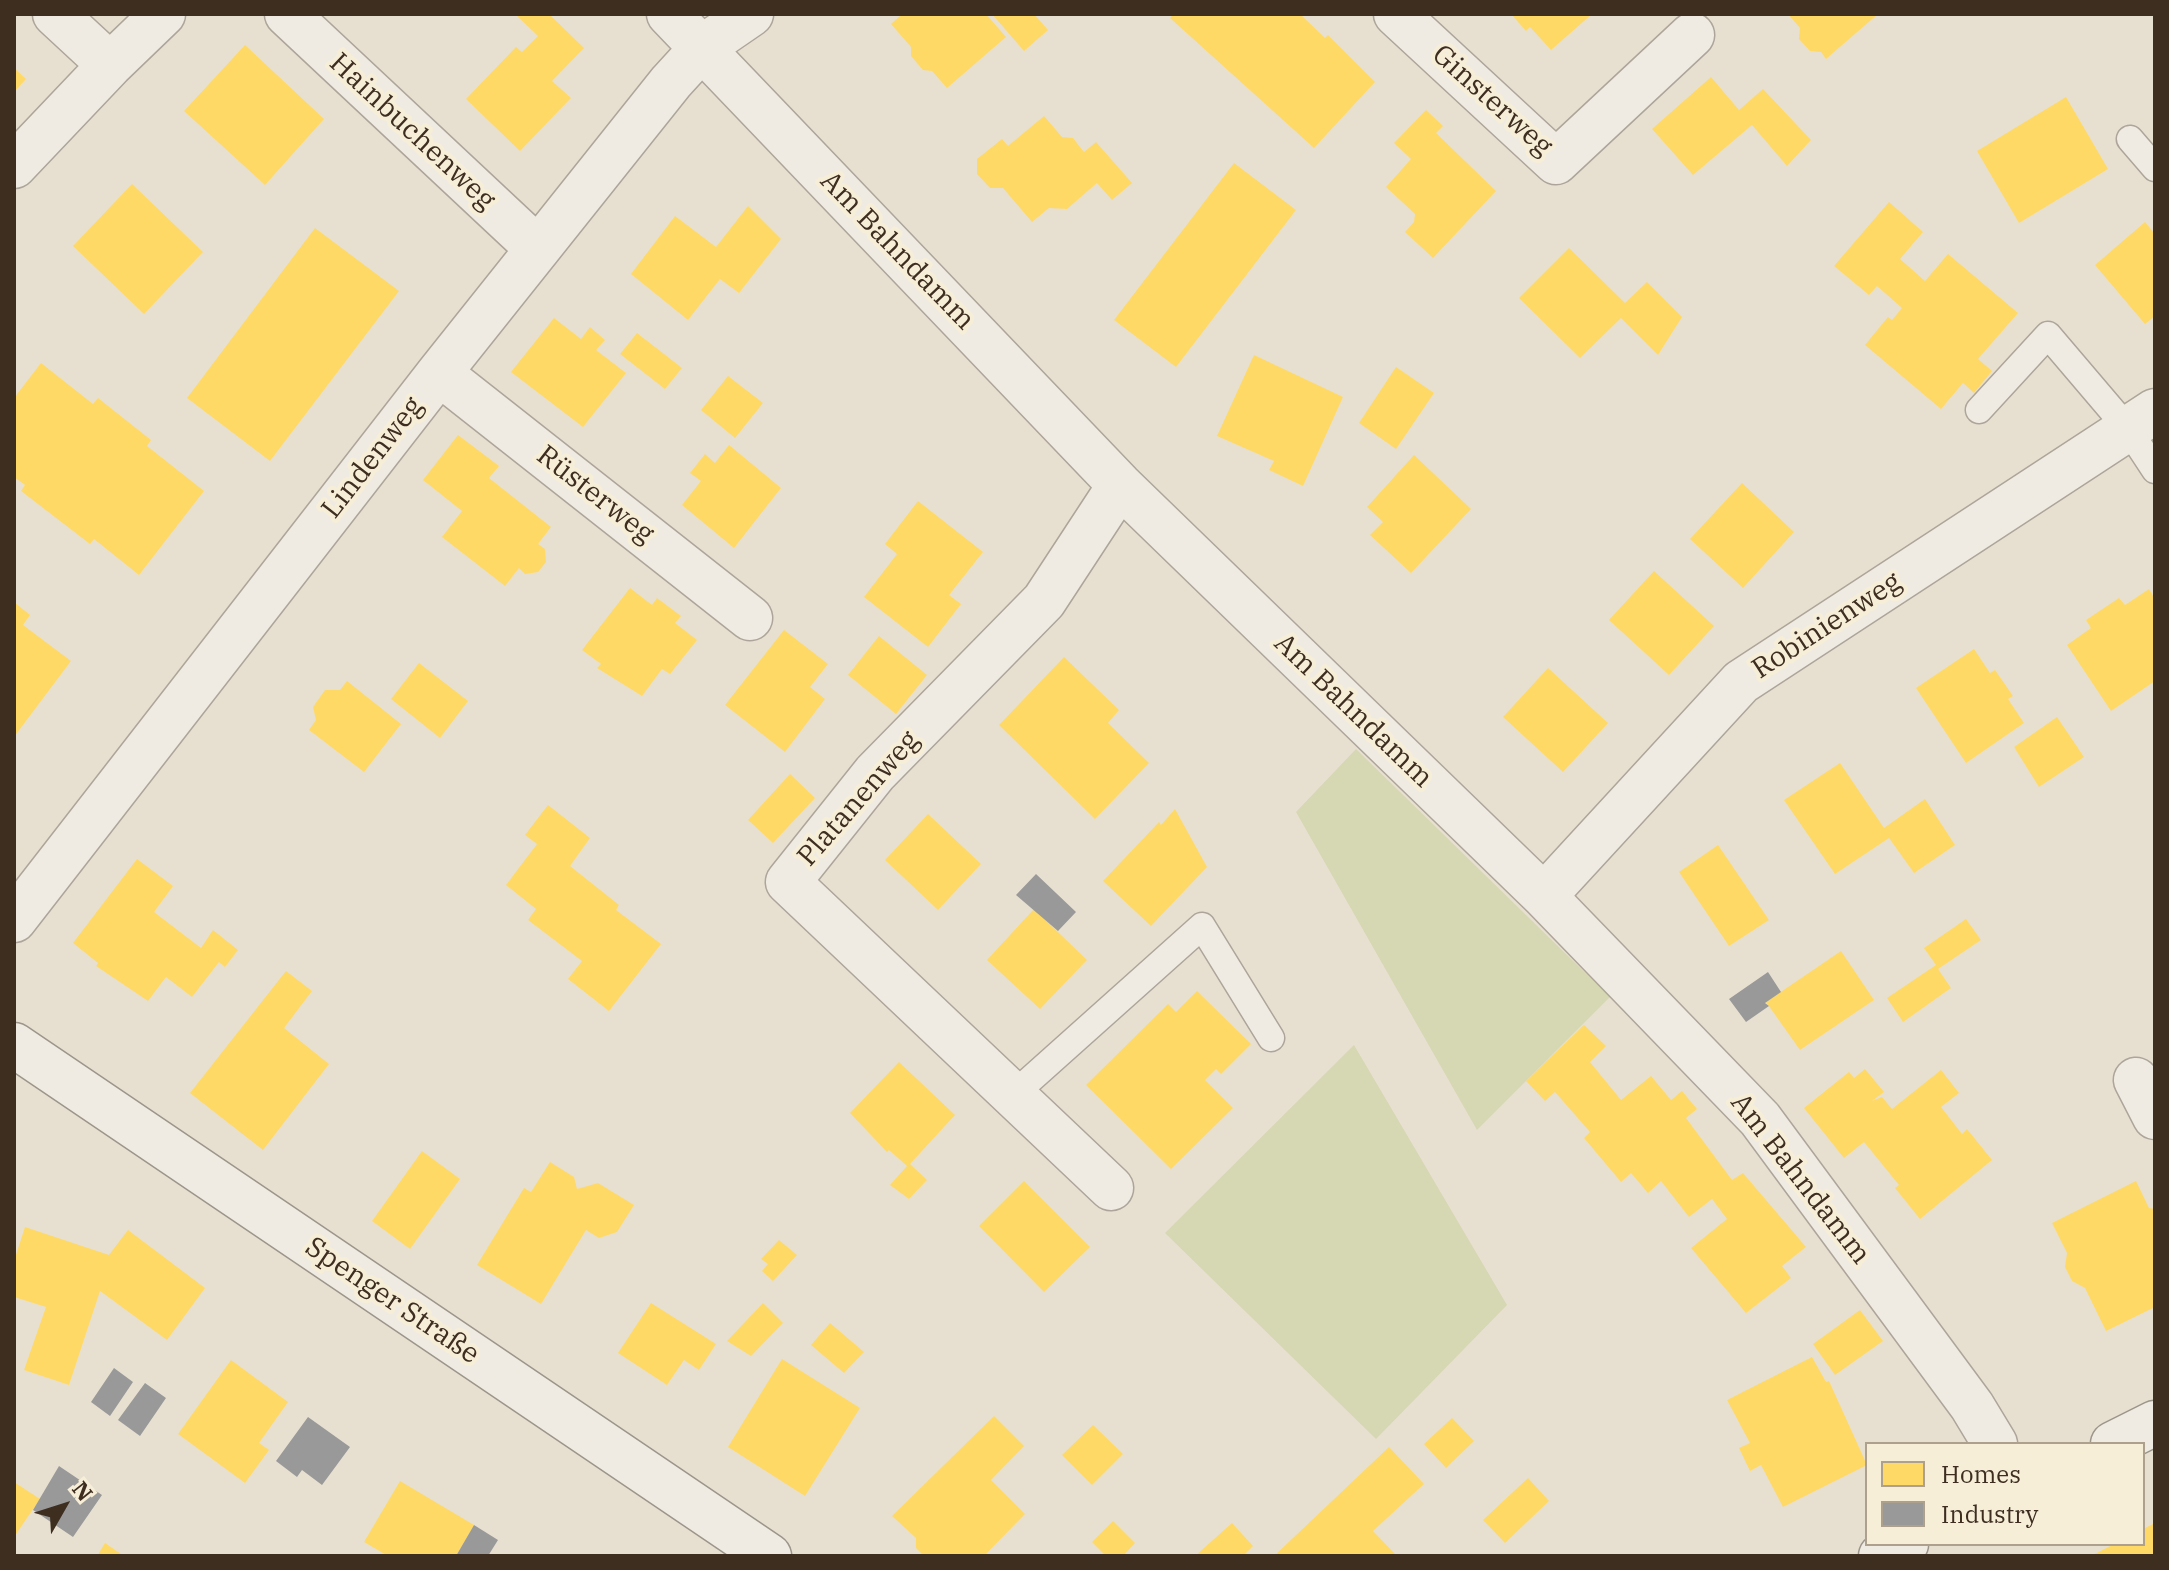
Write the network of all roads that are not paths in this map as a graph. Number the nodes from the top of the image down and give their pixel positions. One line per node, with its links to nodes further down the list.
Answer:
1 (55, 14): 9 (street)
2 (163, 14): 9 (street)
3 (287, 14): 13 (street, Hainbuchenweg)
4 (669, 14): 8 (street, Am Bahndamm)
5 (751, 14): 8 (street, Lindenweg)
6 (1396, 14): 7 (street, Ginsterweg)
7 (1692, 35)
8 (703, 47): 13 (street, Lindenweg); 18 (street, Am Bahndamm)
9 (110, 65): 11 (street)
10 (2130, 139): 12 (lane)
11 (14, 166)
12 (2155, 168)
13 (538, 249): 14 (street, Lindenweg)
14 (439, 373): 19 (street, Rüsterweg); 21 (street, Lindenweg)
15 (1979, 410): 16 (lane)
16 (2142, 420): 17 (lane); 20 (street, Robinienweg)
17 (2155, 470)
18 (1120, 485): 20 (street, Am Bahndamm); 24 (street, Platanenweg)
19 (750, 618)
20 (1544, 896): 27 (street, Am Bahndamm)
21 (14, 920)
22 (1271, 1038): 24 (lane)
23 (14, 1045): 30 (street, Spenger Straße)
24 (1013, 1095): 25 (street, Platanenweg)
25 (1111, 1188)
26 (2155, 1423): 28 (street)
27 (1994, 1442)
28 (2117, 1442)
29 (1902, 1546): 31 (street)
30 (769, 1556)
31 (1881, 1556)

